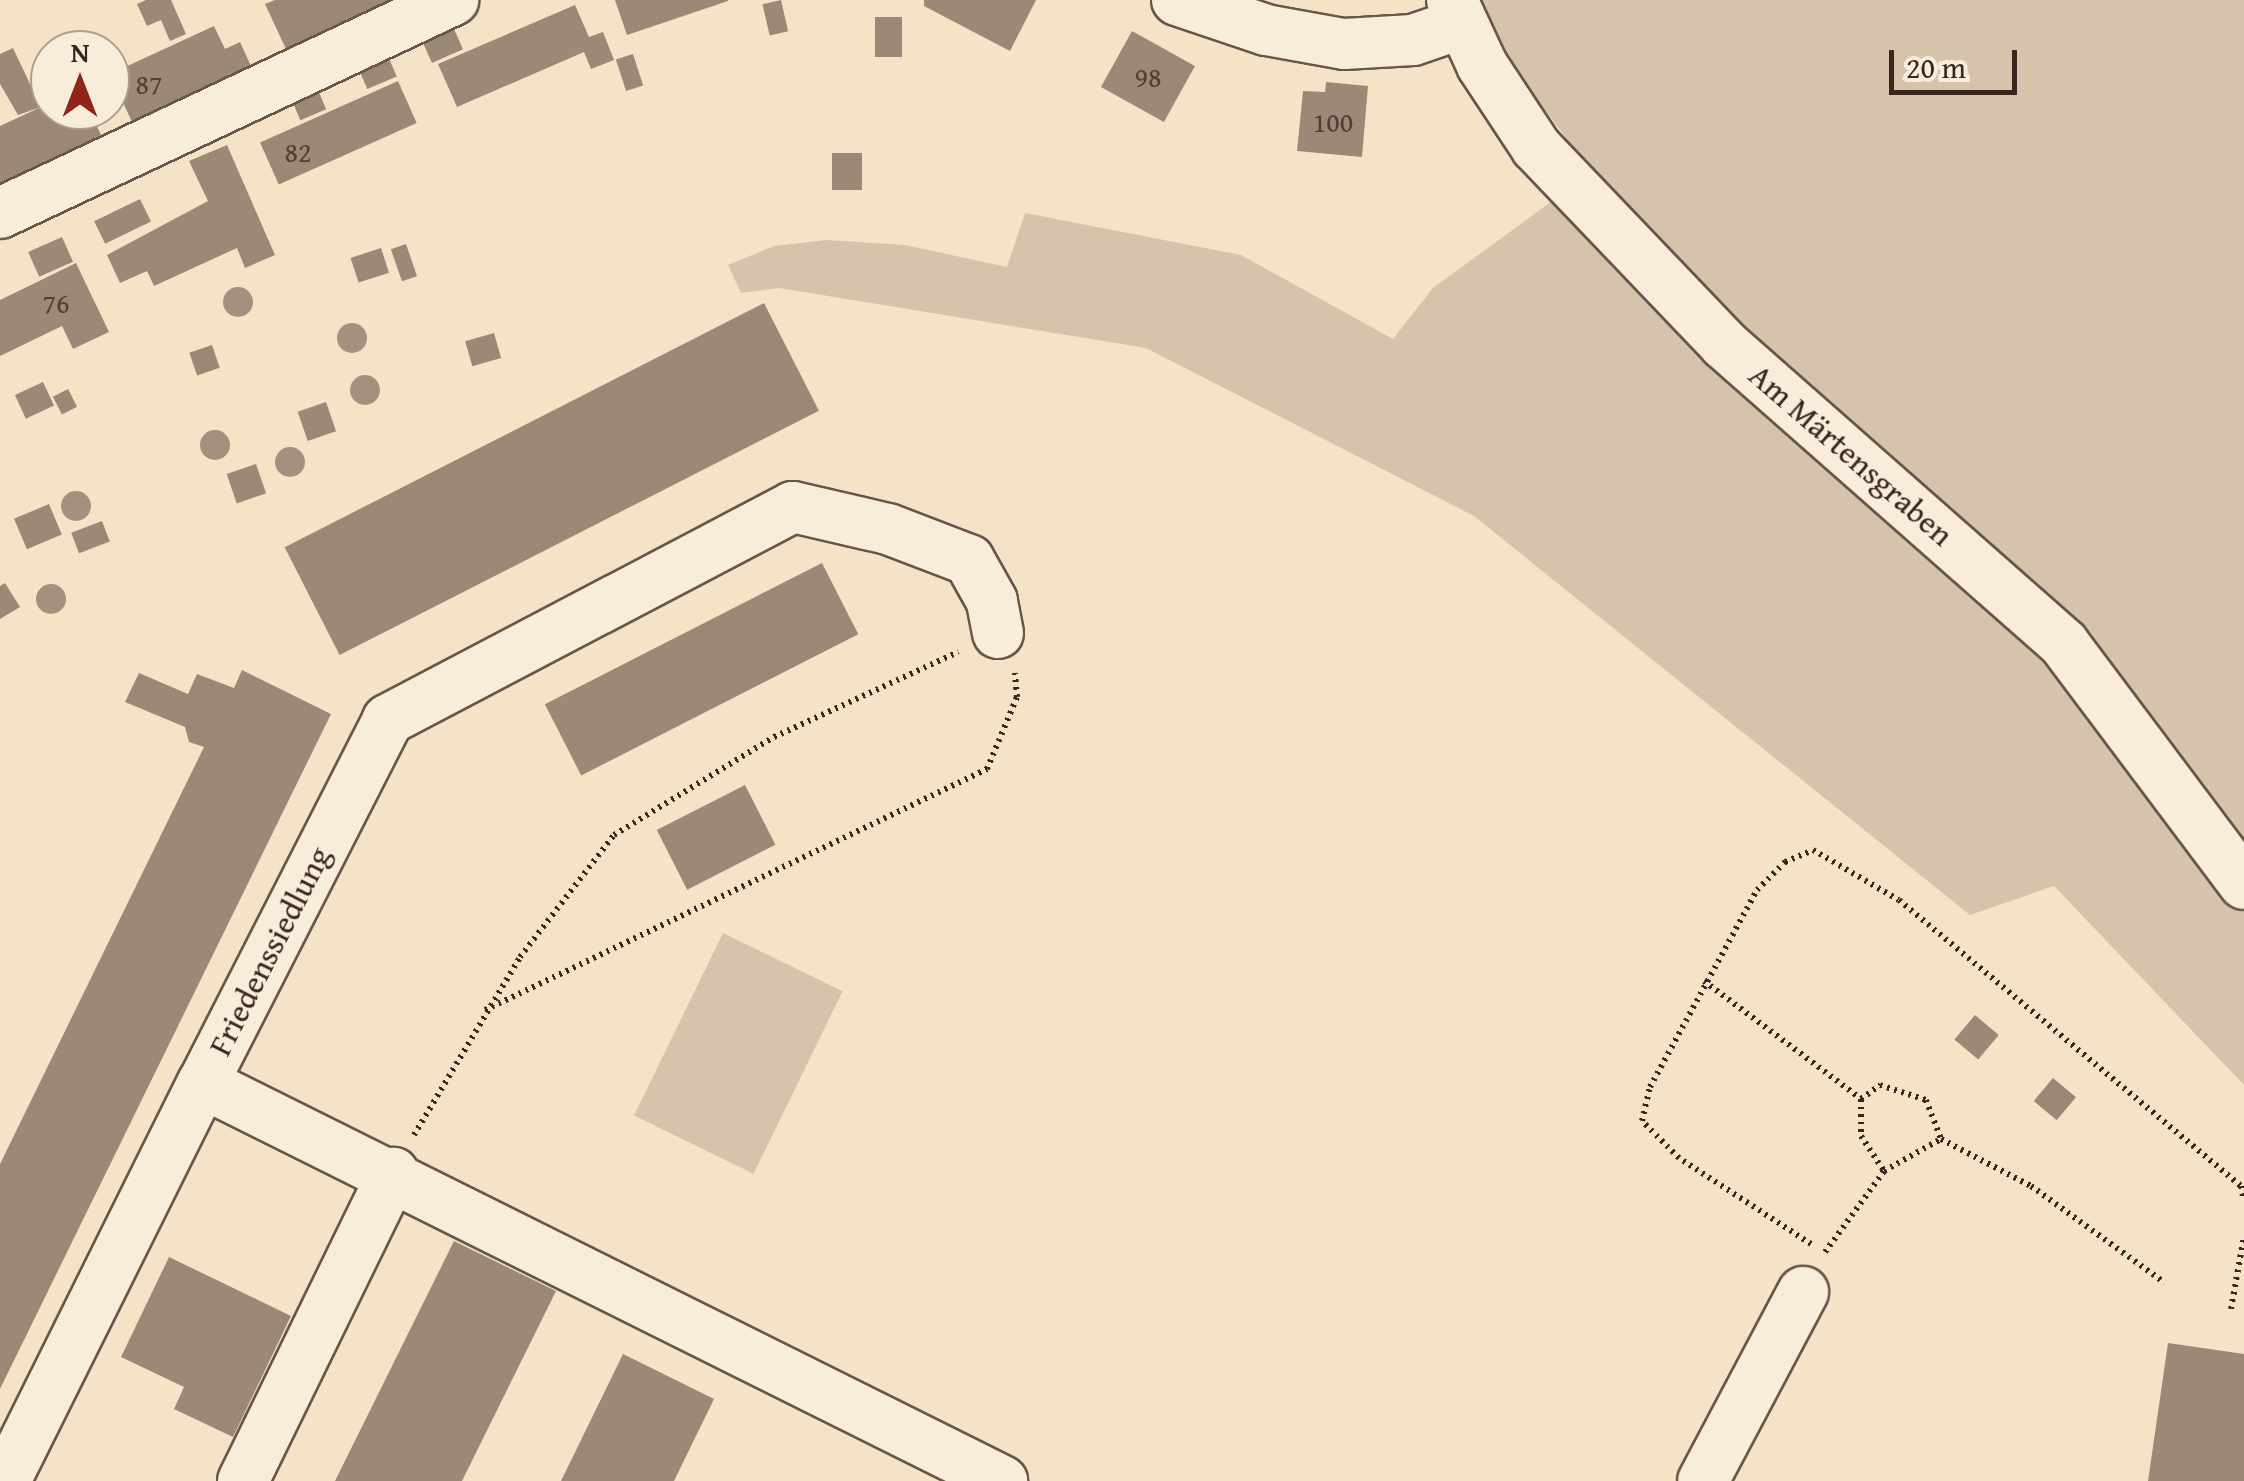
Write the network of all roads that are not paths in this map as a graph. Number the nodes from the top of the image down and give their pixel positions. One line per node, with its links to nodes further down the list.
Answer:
1 (453, 0): 4 (street)
2 (1177, 0): 3 (street)
3 (1456, 12): 6 (street, Am Märtensgraben)
4 (0, 213)
5 (998, 633): 7 (street, Friedenssiedlung)
6 (2244, 884)
7 (203, 1082): 8 (street, Friedenssiedlung); 10 (street)
8 (394, 1174): 11 (street); 12 (street, Friedenssiedlung)
9 (1814, 1272): 13 (street)
10 (6, 1481)
11 (243, 1481)
12 (1002, 1481)
13 (1703, 1481)

